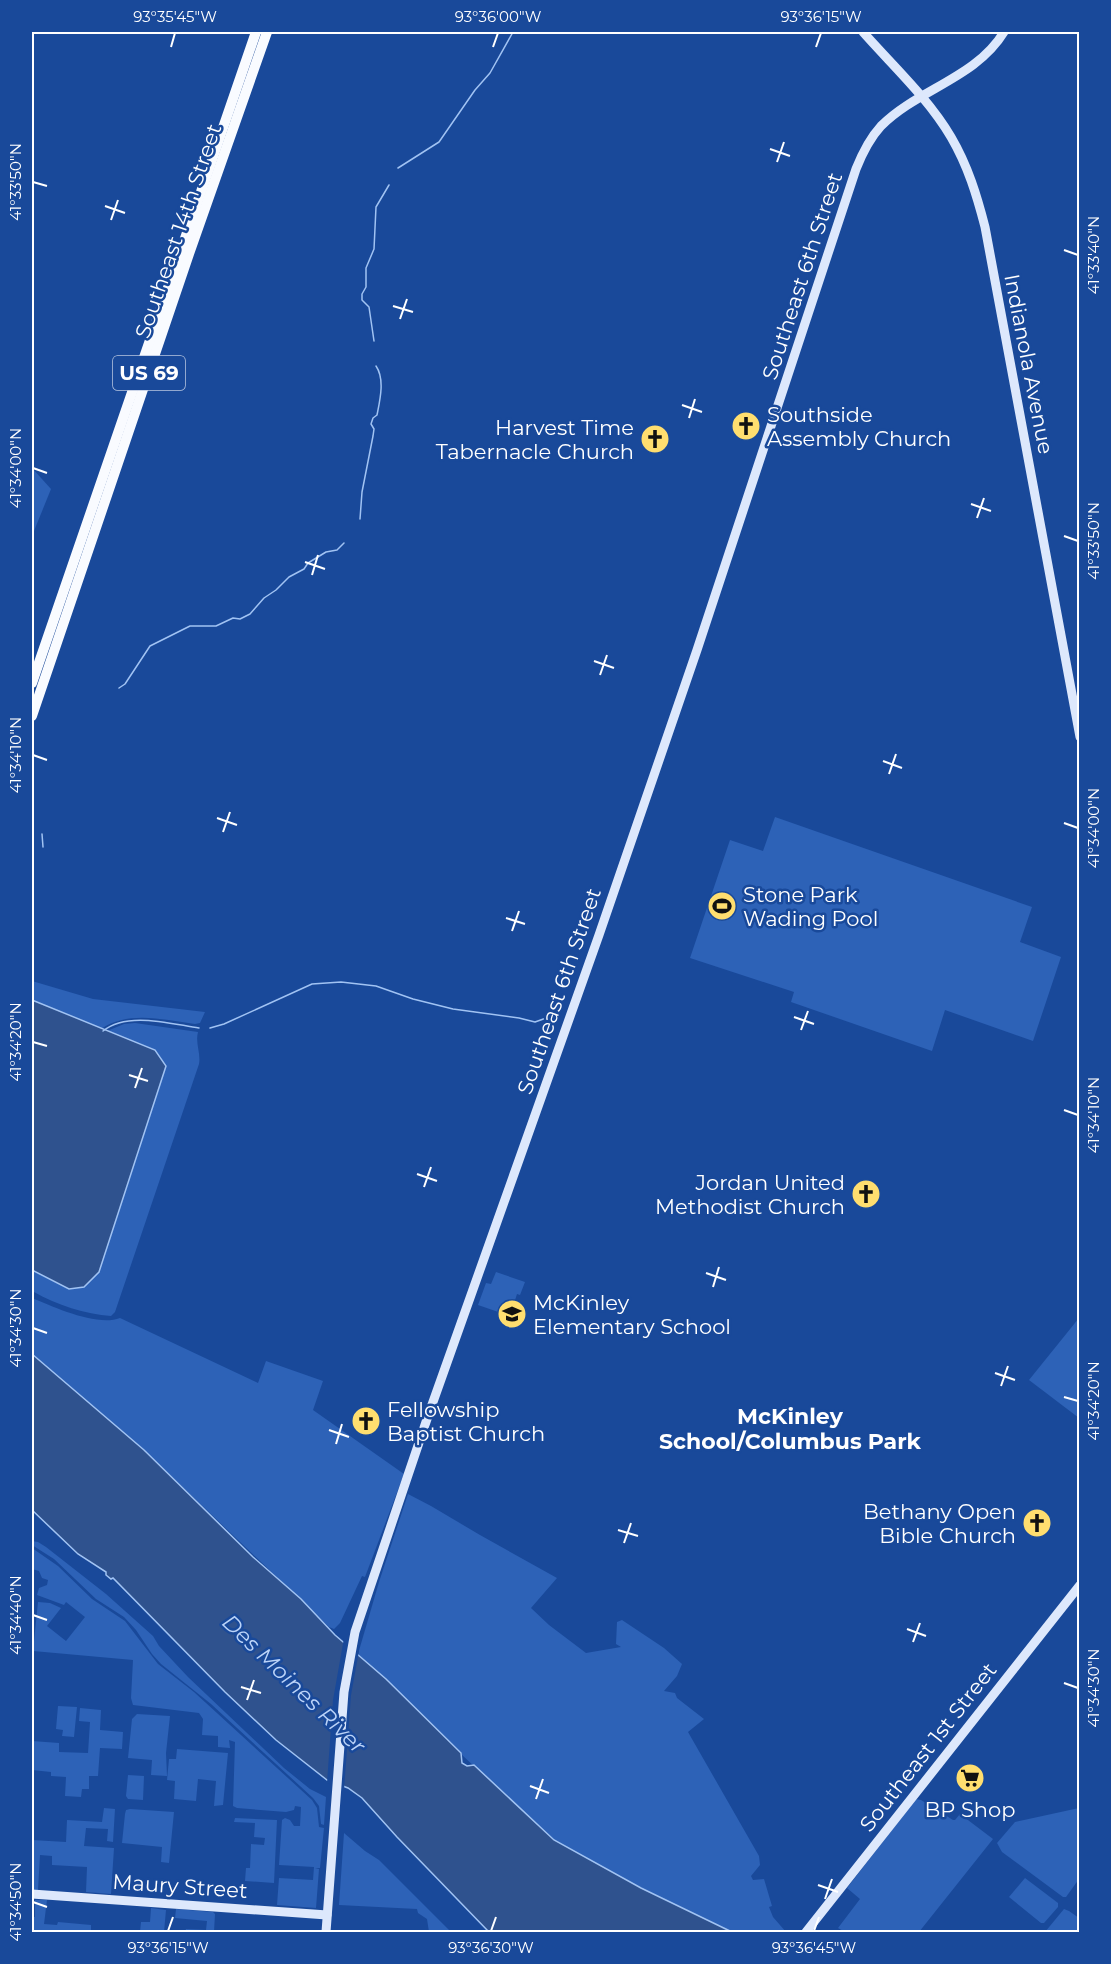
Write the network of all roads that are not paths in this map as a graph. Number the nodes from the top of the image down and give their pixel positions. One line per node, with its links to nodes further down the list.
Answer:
1 (256, 32): 6 (main road, Southeast 14th Street / US 69)
2 (267, 32): 7 (main road, Southeast 14th Street / US 69)
3 (863, 32): 5 (main road, Indianola Avenue)
4 (1005, 32): 5 (main road, Southeast 6th Street)
5 (922, 97): 8 (main road, Indianola Avenue); 11 (main road, Southeast 6th Street)
6 (32, 683)
7 (32, 716)
8 (1080, 737)
9 (1080, 1585): 13 (main road, Southeast 1st Street)
10 (32, 1894): 11 (main road, Maury Street)
11 (327, 1915): 12 (main road, Southeast 6th Street)
12 (326, 1932)
13 (806, 1932)

